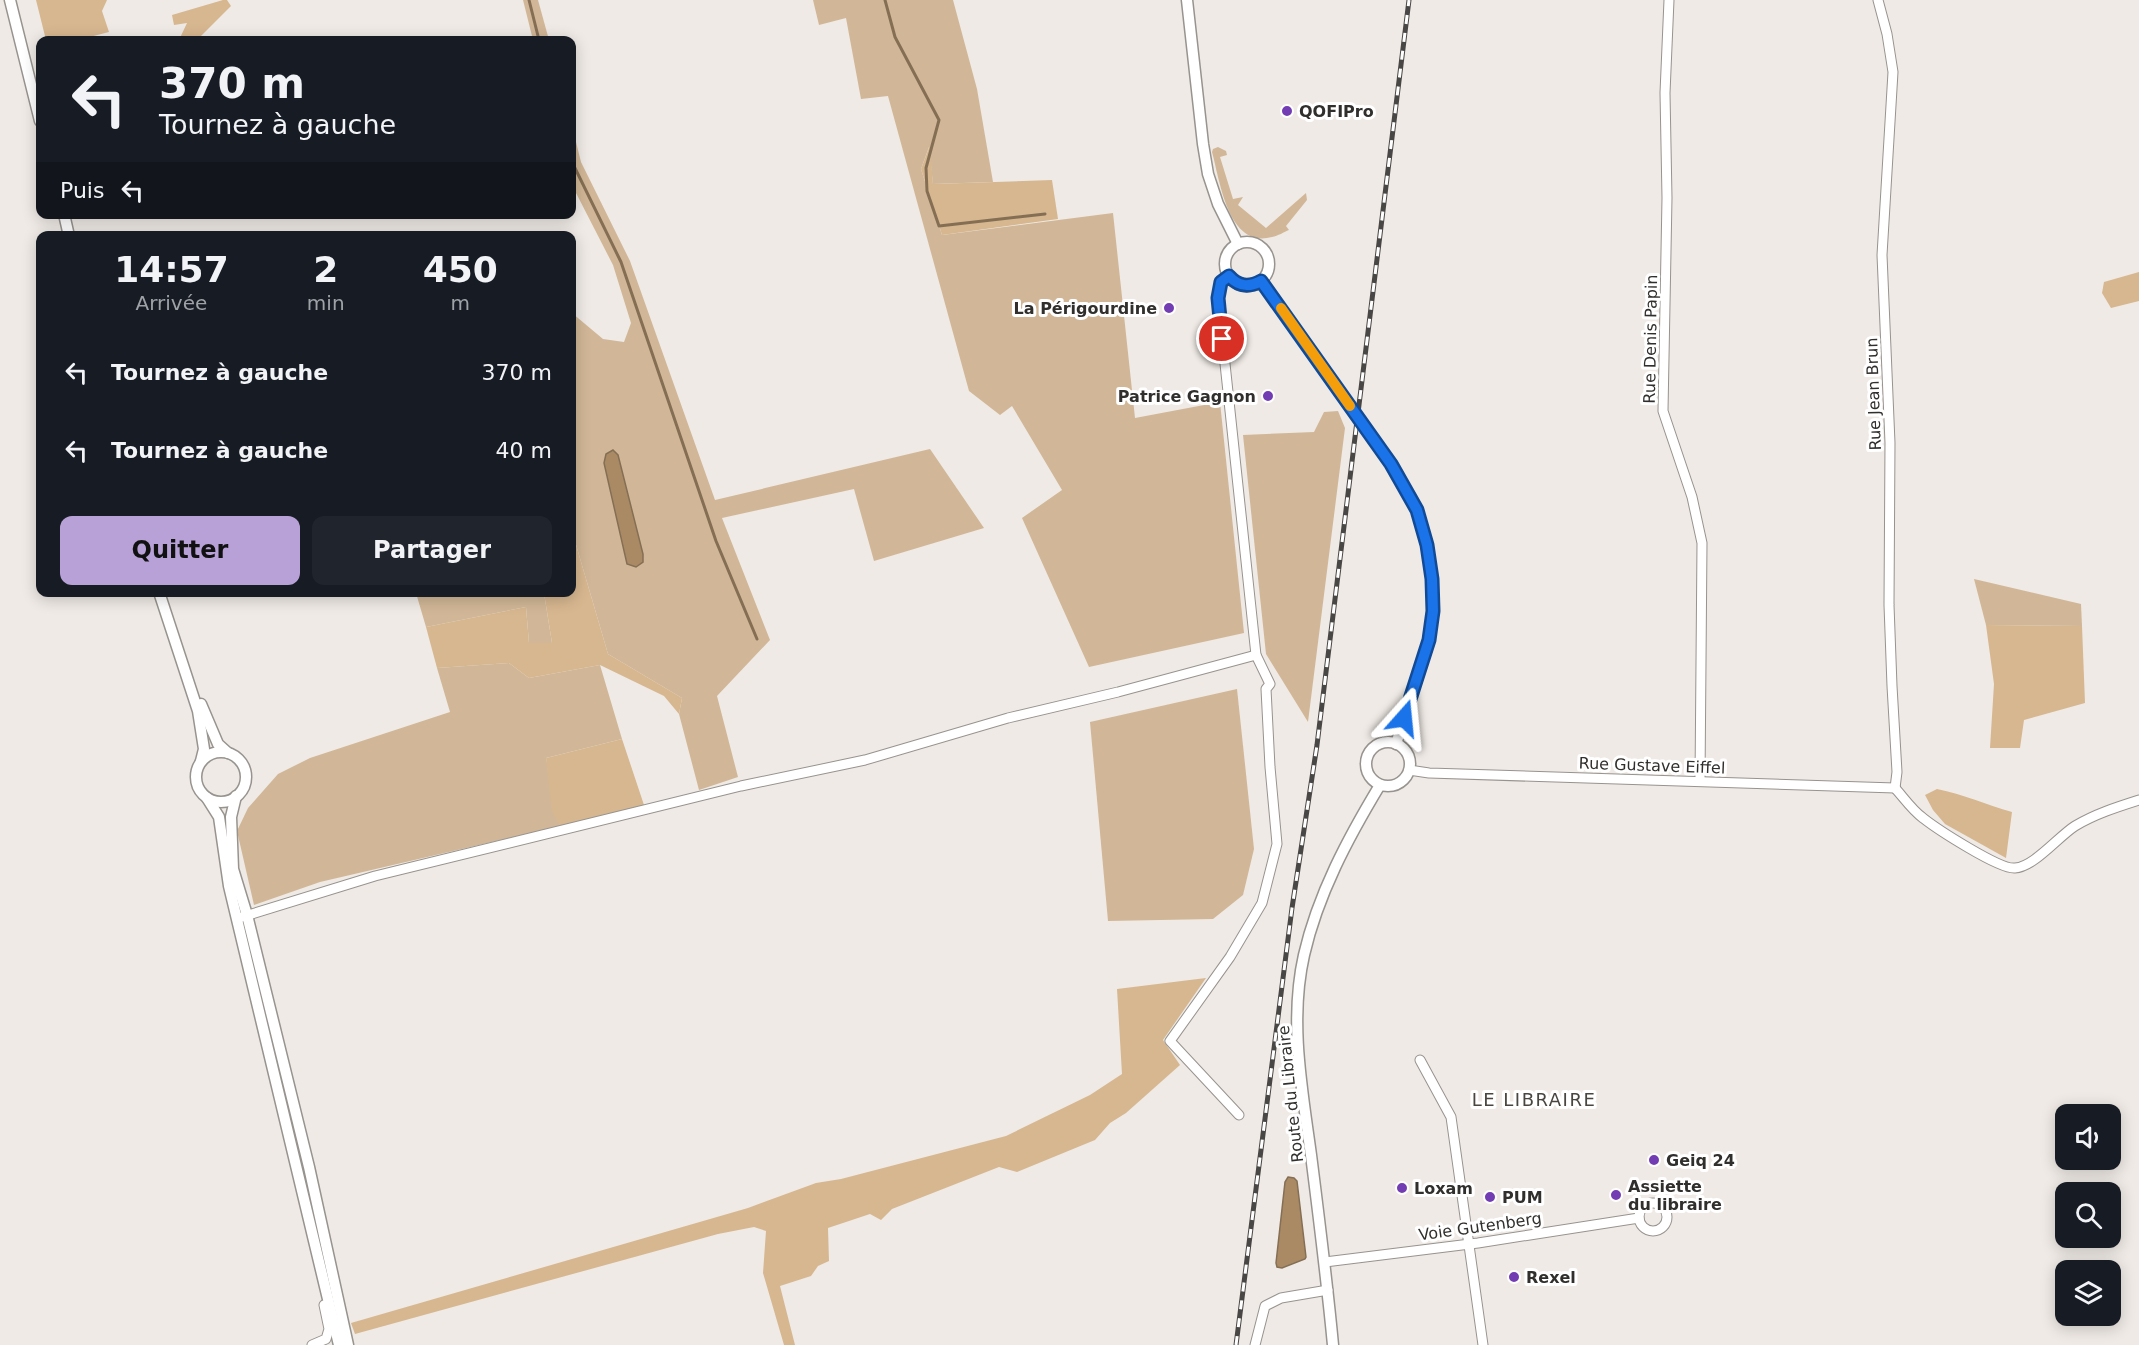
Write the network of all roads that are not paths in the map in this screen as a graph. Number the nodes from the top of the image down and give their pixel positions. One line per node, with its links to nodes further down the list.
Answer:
1 (10, 0): 5 (main road)
2 (1187, 0): 6 (main road)
3 (1669, 0): 16 (street, Rue Denis Papin)
4 (1878, 0): 18 (street, Rue Jean Brun)
5 (36, 105)
6 (1238, 244): 7 (main road); 8 (main road)
7 (1229, 276): 8 (main road); 11 (street)
8 (1261, 281): 12 (main road, bridge)
9 (161, 597): 14 (main road)
10 (167, 597): 13 (main road)
11 (1256, 655): 22 (street); 24 (street)
12 (1396, 744): 15 (main road); 17 (main road)
13 (228, 753): 14 (main road); 19 (main road)
14 (201, 761): 20 (main road)
15 (1409, 770): 16 (street, Rue Gustave Eiffel); 17 (main road)
16 (1701, 781): 18 (street, Rue Gustave Eiffel)
17 (1380, 785): 27 (main road, Route du Libraire)
18 (1895, 788): 21 (street)
19 (236, 796): 20 (main road); 22 (main road)
20 (207, 798): 22 (main road)
21 (2139, 800)
22 (242, 917): 28 (main road); 32 (main road)
23 (1420, 1060): 26 (street)
24 (1239, 1115)
25 (1639, 1218): 26 (street, Voie Gutenberg)
26 (1469, 1244): 27 (street, Voie Gutenberg); 35 (street)
27 (1325, 1262): 29 (main road, Route du Libraire)
28 (322, 1273): 30 (street); 31 (main road)
29 (1328, 1290): 33 (street); 34 (main road, Route du Libraire)
30 (312, 1345)
31 (339, 1345)
32 (347, 1345)
33 (1255, 1345)
34 (1333, 1345)
35 (1483, 1345)

